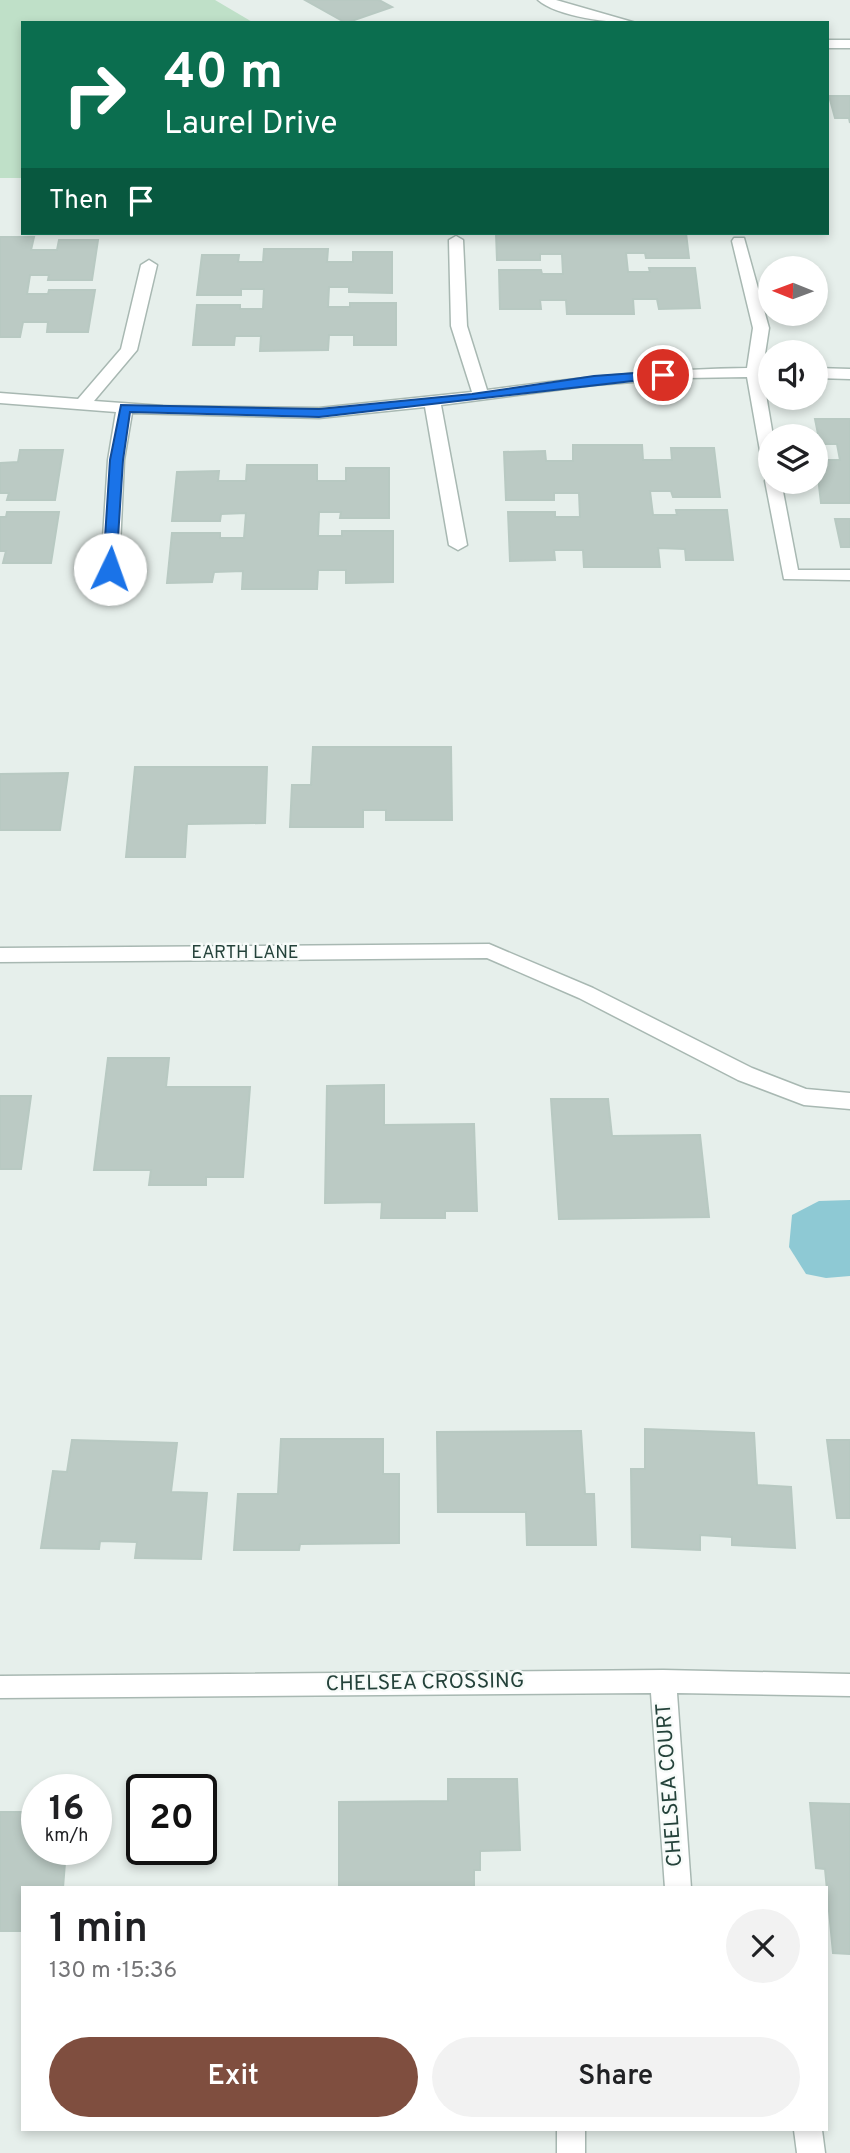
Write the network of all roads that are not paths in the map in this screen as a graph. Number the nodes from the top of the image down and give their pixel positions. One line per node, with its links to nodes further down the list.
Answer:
1 (545, 0): 2 (street)
2 (622, 21)
3 (829, 44): 4 (street)
4 (850, 44)
5 (456, 240): 12 (street)
6 (738, 241): 8 (street)
7 (149, 265): 15 (street)
8 (761, 340)
9 (758, 372): 12 (street)
10 (828, 373): 11 (street)
11 (850, 374)
12 (481, 396): 14 (street)
13 (0, 398): 15 (street)
14 (432, 402): 16 (street); 18 (street)
15 (83, 404): 16 (street)
16 (125, 408): 19 (street)
17 (775, 494): 20 (street)
18 (458, 545)
19 (110, 569)
20 (850, 575)
21 (0, 955): 22 (street, EARTH LANE)
22 (850, 1101)
23 (663, 1681): 24 (street, CHELSEA CROSSING); 25 (street, CHELSEA CROSSING); 26 (street, CHELSEA COURT)
24 (850, 1685)
25 (0, 1687)
26 (678, 1886)
27 (570, 2131): 29 (street)
28 (808, 2131): 30 (street)
29 (571, 2153)
30 (811, 2153)

